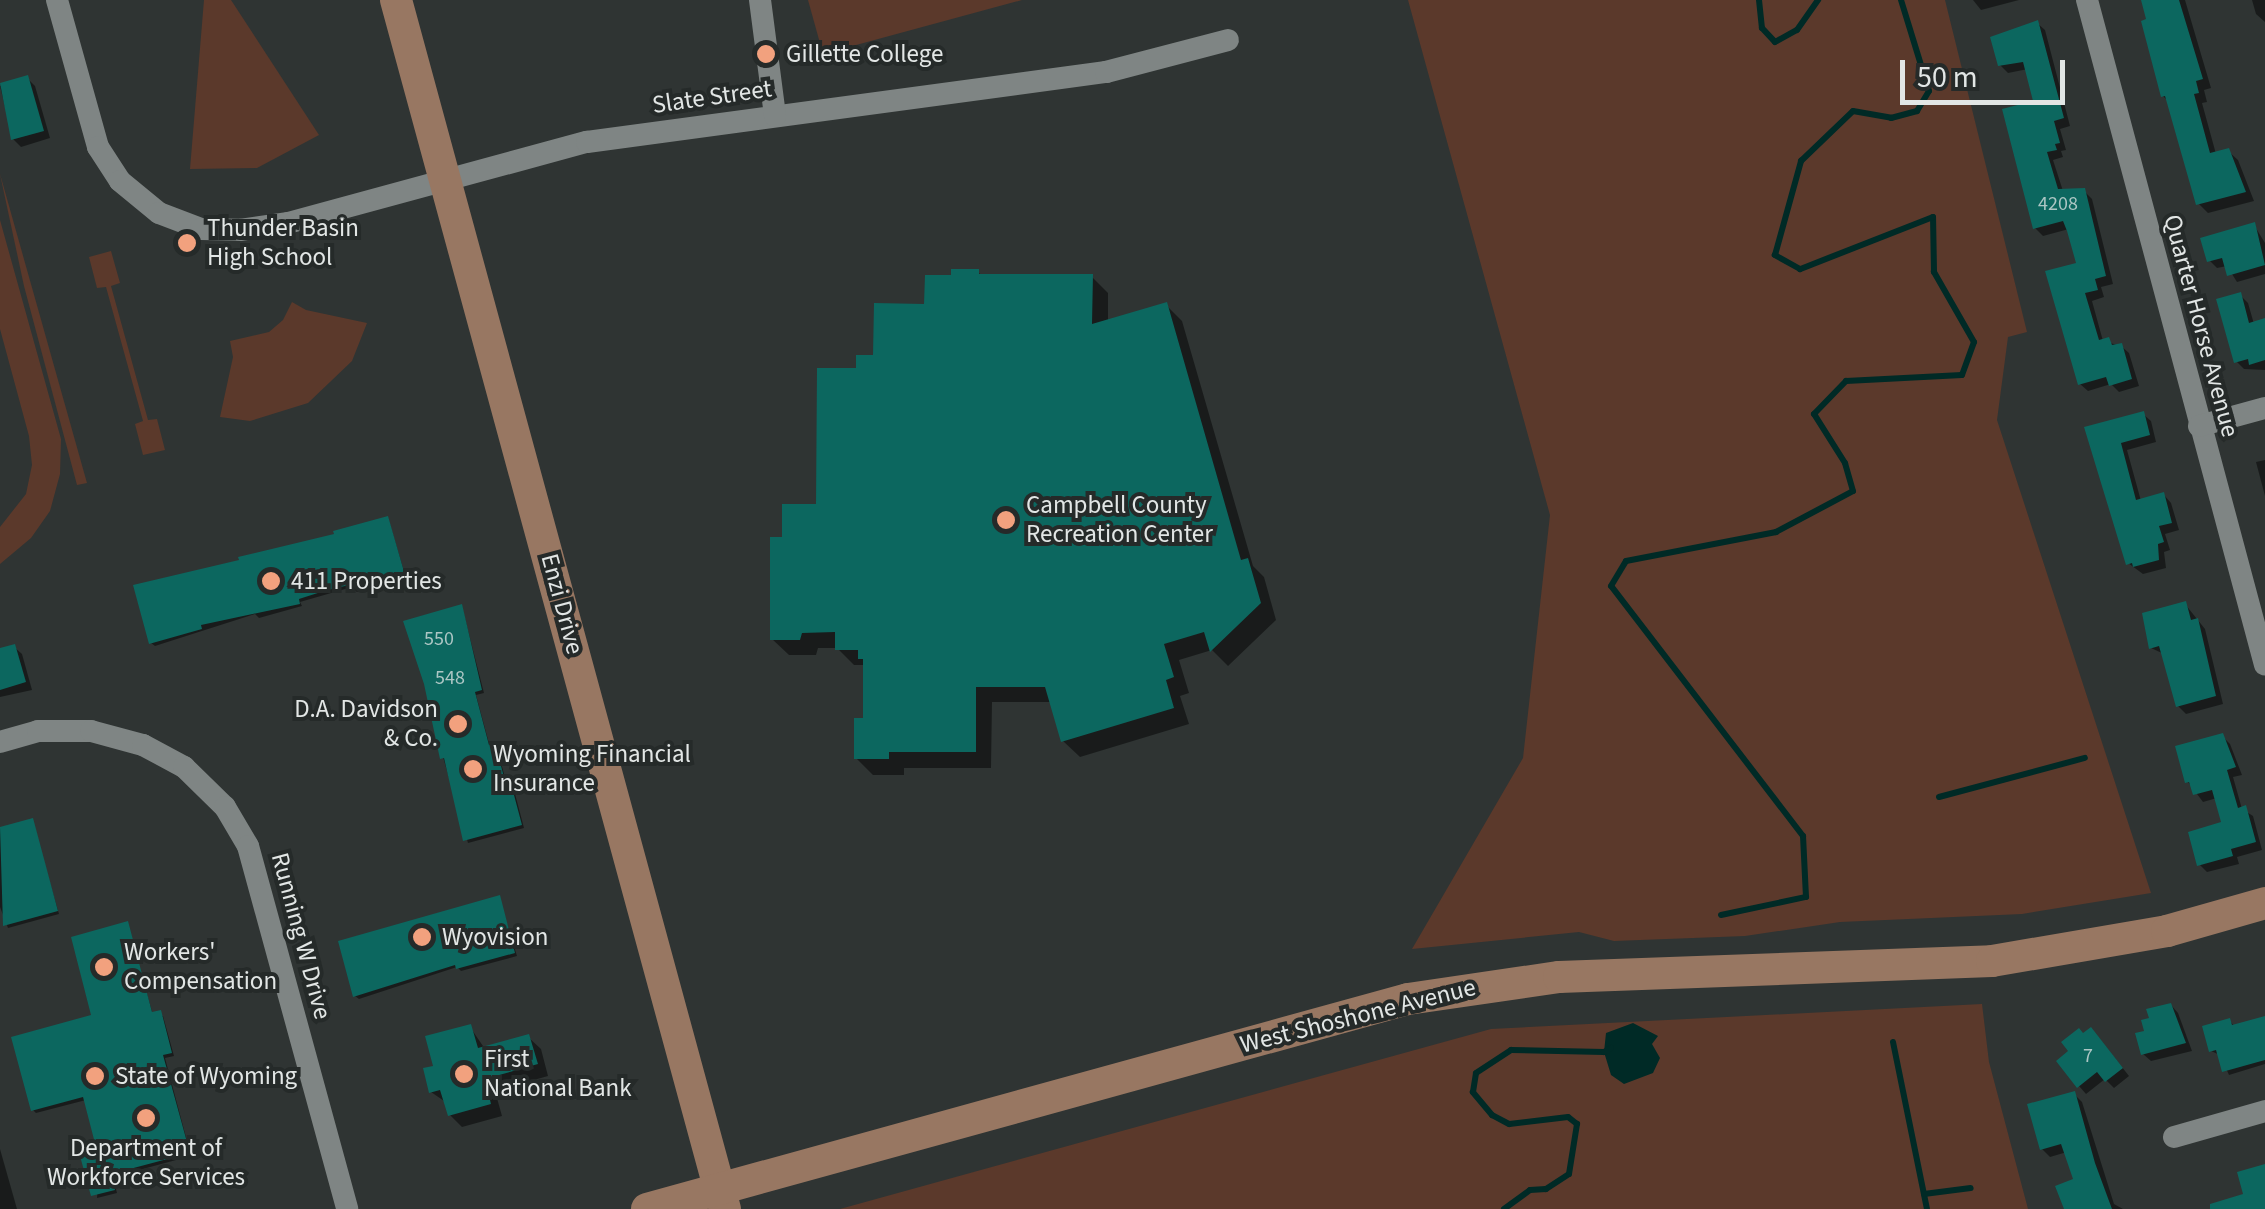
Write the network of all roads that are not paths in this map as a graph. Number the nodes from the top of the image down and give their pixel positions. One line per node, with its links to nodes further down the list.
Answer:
1 (57, 0): 7 (street, Slate Street)
2 (396, 0): 7 (street, Enzi Drive)
3 (760, 0): 6 (street)
4 (2086, 0): 9 (street, Quarter Horse Avenue)
5 (1228, 40): 6 (street, Slate Street)
6 (774, 116): 7 (street, Slate Street)
7 (443, 180): 15 (street, Enzi Drive)
8 (2265, 408): 9 (street)
9 (2199, 426): 10 (street, Quarter Horse Avenue)
10 (2265, 665)
11 (0, 742): 16 (street, Running W Drive)
12 (2265, 904): 15 (street, West Shoshone Avenue)
13 (2265, 1112): 14 (street)
14 (2174, 1137)
15 (722, 1199): 17 (street, West Shoshone Avenue)
16 (347, 1209)
17 (646, 1209)

